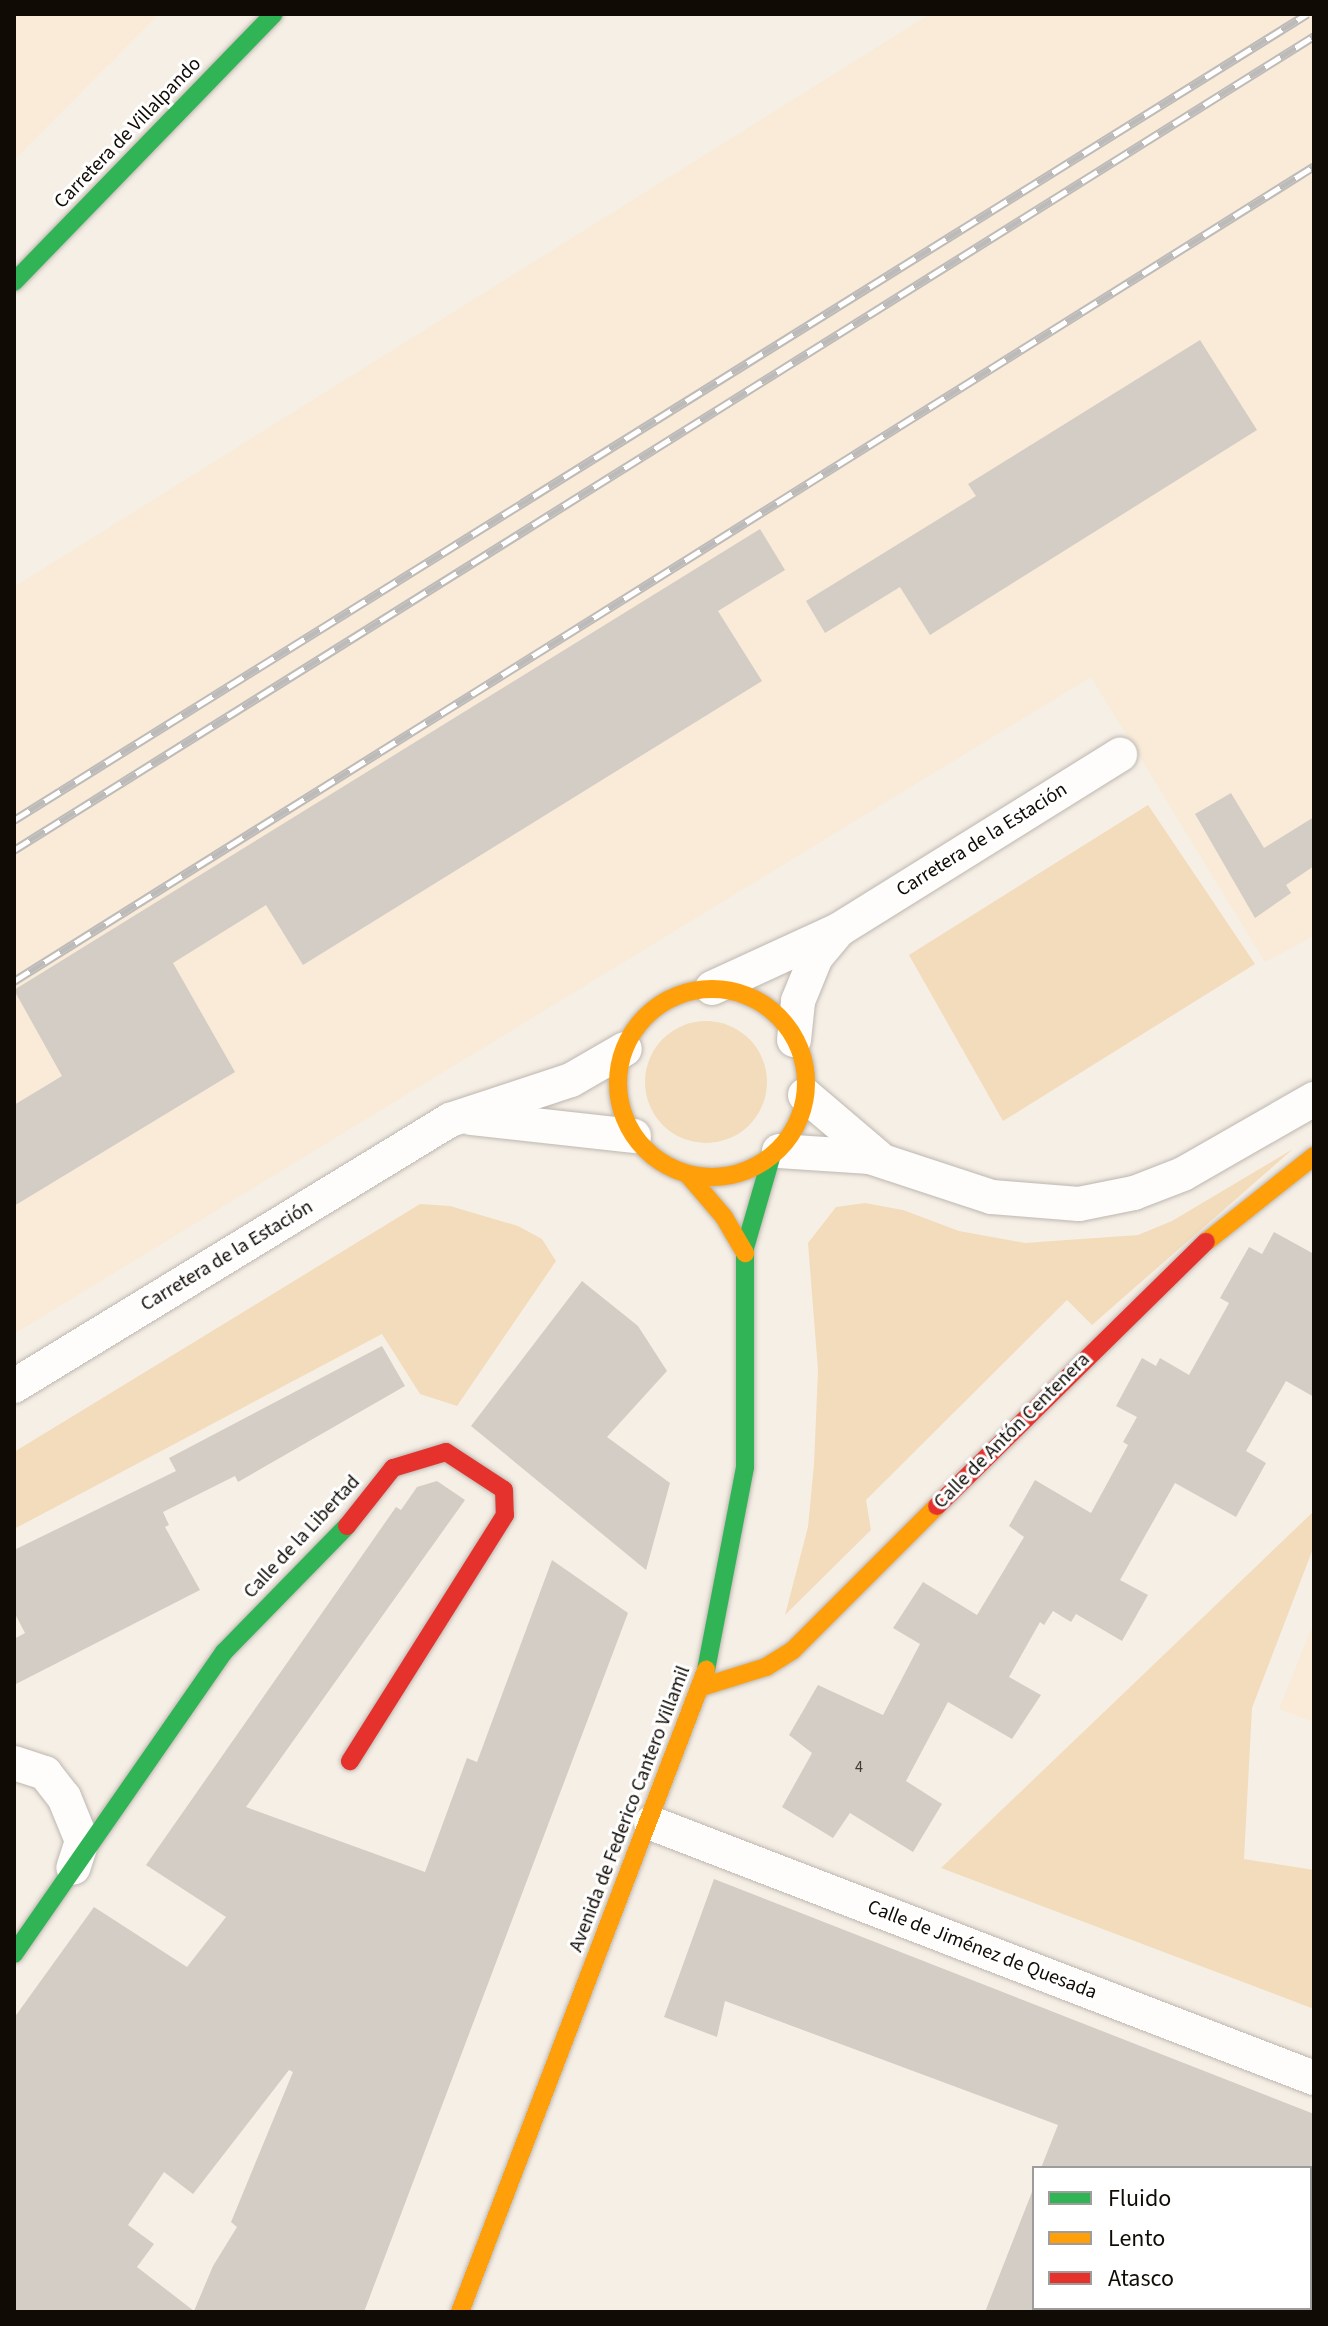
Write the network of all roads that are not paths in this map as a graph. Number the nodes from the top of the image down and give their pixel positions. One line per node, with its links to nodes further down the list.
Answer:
1 (274, 14): 2 (street, Carretera de Villalpando)
2 (14, 282)
3 (1120, 755): 4 (street, Carretera de la Estación)
4 (845, 926): 5 (street, Carretera de la Estación); 6 (street, Carretera de la Estación)
5 (712, 988): 6 (street); 7 (street)
6 (794, 1040): 8 (street)
7 (625, 1049): 10 (street, Carretera de la Estación); 11 (street)
8 (805, 1095): 12 (street); 14 (street)
9 (1314, 1099): 14 (street)
10 (440, 1127): 11 (street, Carretera de la Estación); 17 (street, Carretera de la Estación)
11 (634, 1136): 15 (street)
12 (775, 1154): 14 (street); 15 (street); 16 (street, Avenida de Federico Cantero Villamil)
13 (1314, 1156): 18 (street, Calle de Antón Centenera)
14 (886, 1161)
15 (688, 1175): 16 (street)
16 (745, 1253): 18 (street, Avenida de Federico Cantero Villamil)
17 (14, 1386)
18 (702, 1687): 21 (street, Avenida de Federico Cantero Villamil)
19 (350, 1761): 22 (street, Calle de la Libertad)
20 (14, 1763): 22 (street)
21 (651, 1823): 24 (street, Calle de Jiménez de Quesada); 25 (street, Avenida de Federico Cantero Villamil)
22 (73, 1869): 23 (street, Calle de la Libertad)
23 (14, 1954)
24 (1314, 2078)
25 (460, 2312)

